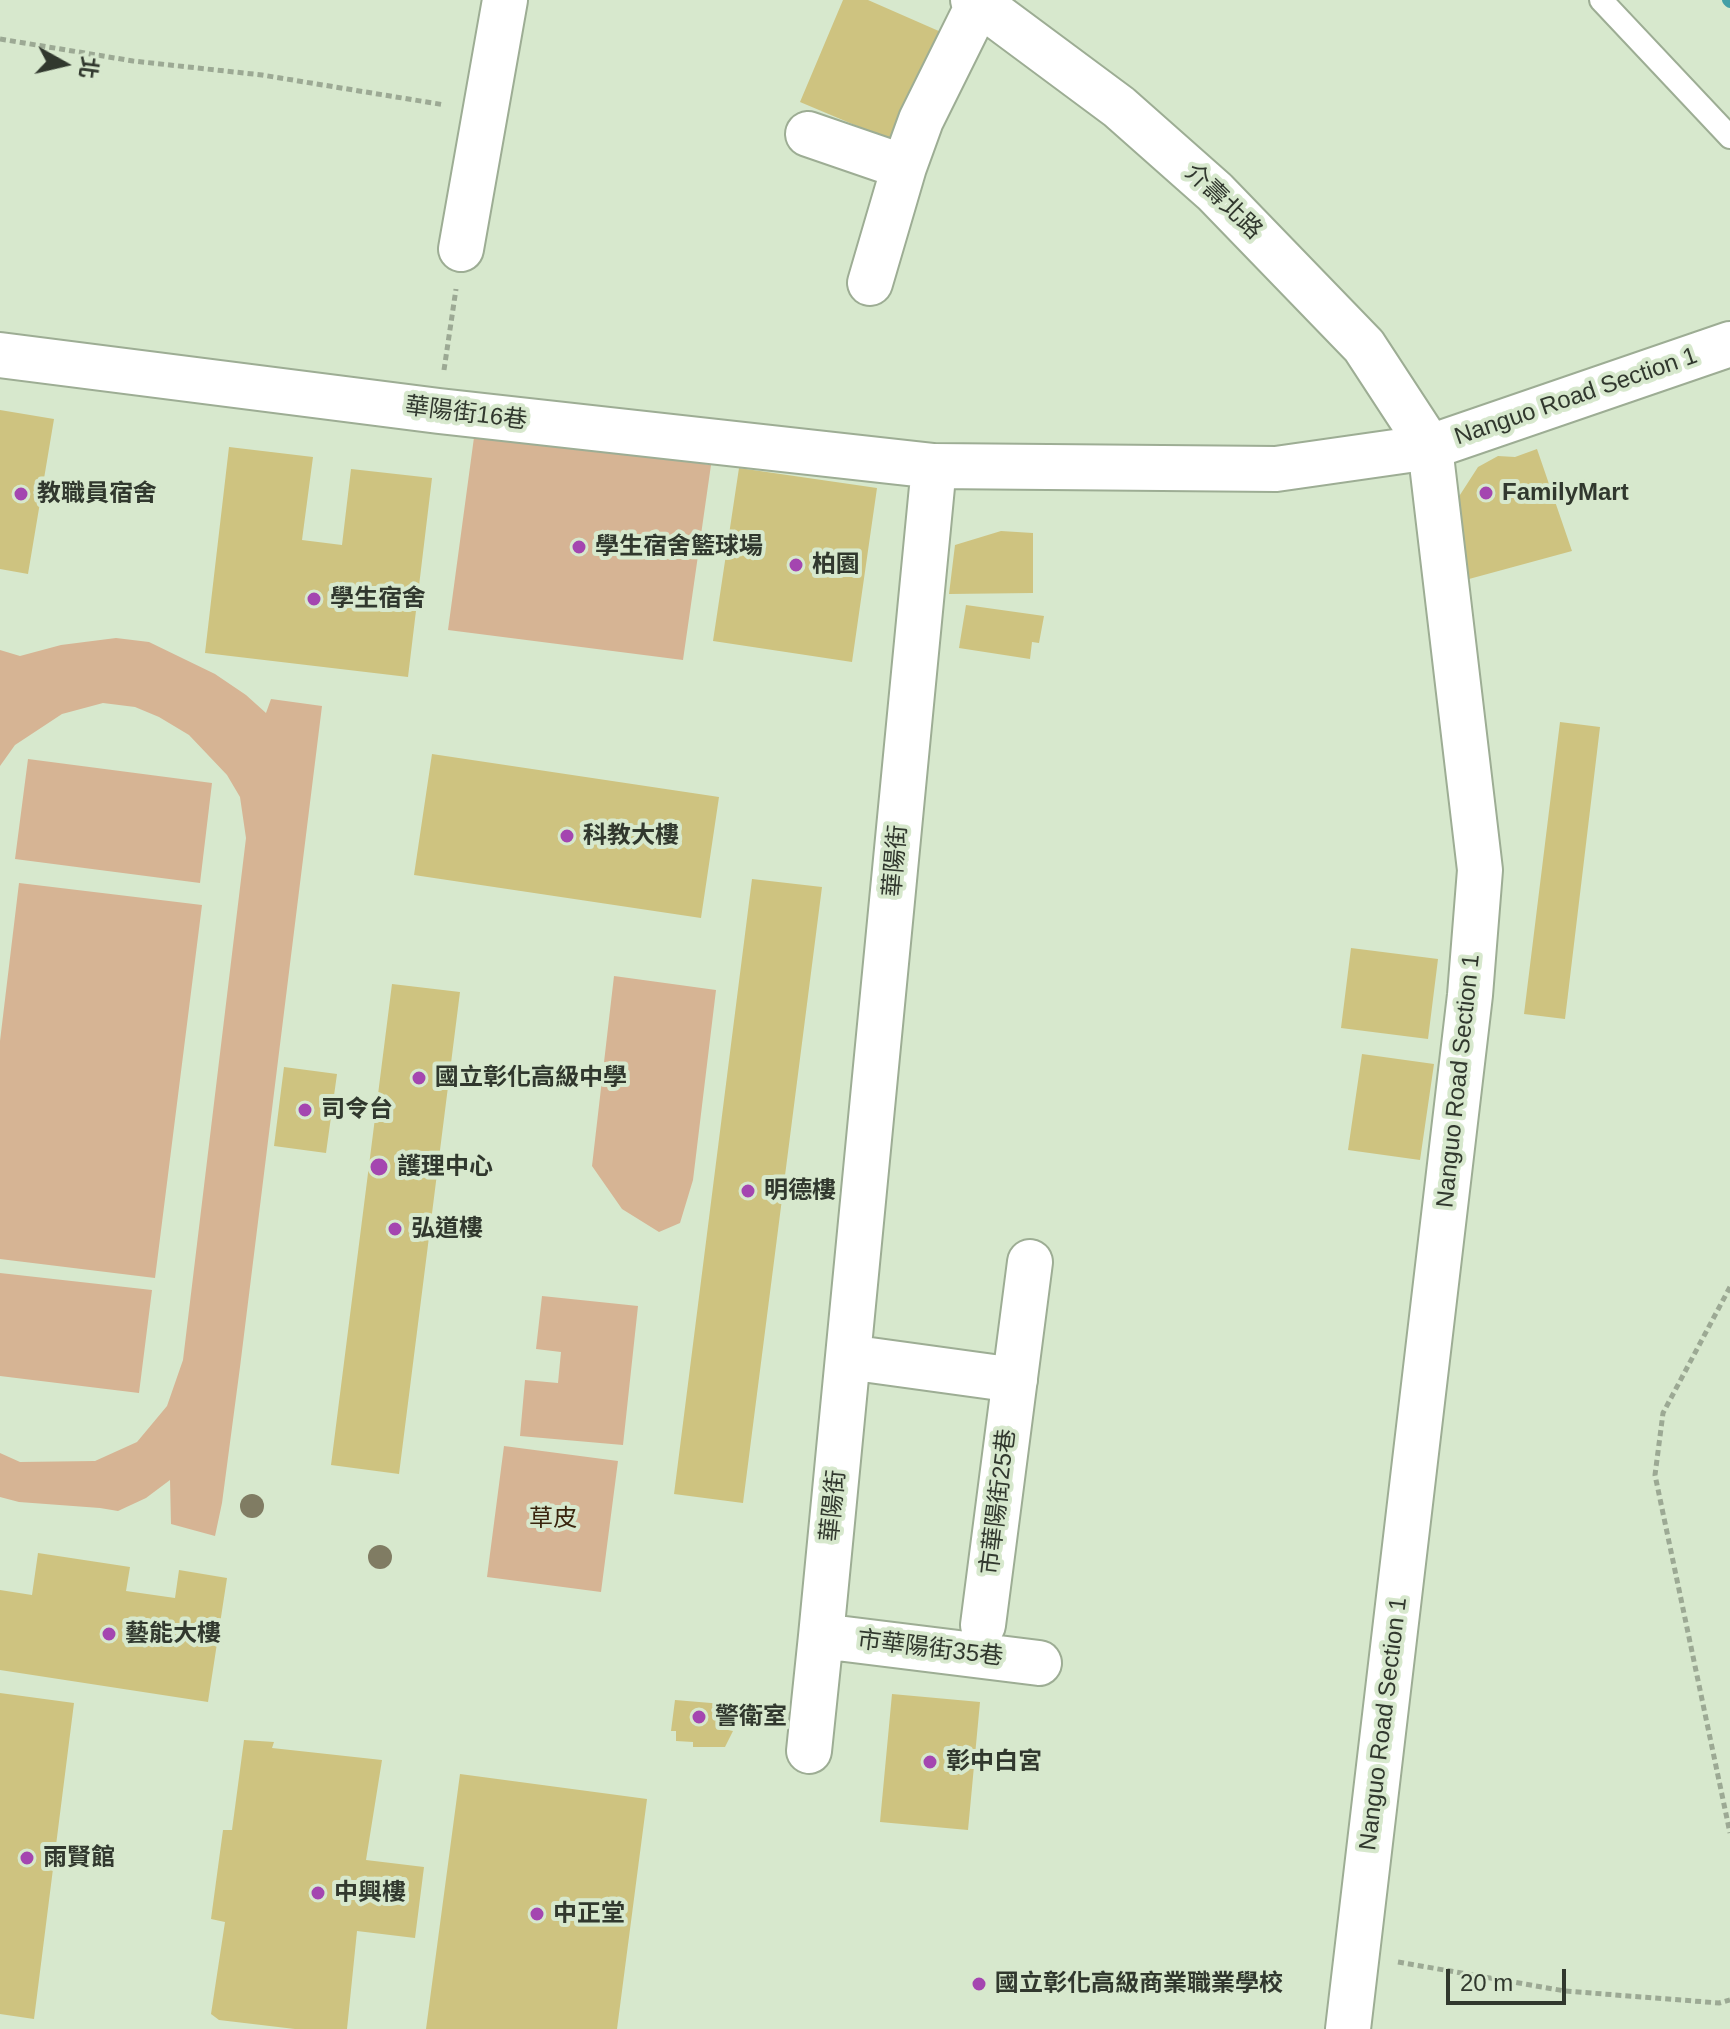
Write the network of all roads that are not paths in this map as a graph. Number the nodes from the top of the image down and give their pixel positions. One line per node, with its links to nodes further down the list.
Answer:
1 (505, 0): 7 (street)
2 (1601, 0): 5 (lane)
3 (976, 1): 6 (street); 11 (street, 介壽北路)
4 (808, 134): 6 (street)
5 (1730, 137)
6 (904, 167): 8 (street)
7 (461, 249)
8 (870, 283)
9 (1730, 344): 11 (street, Nanguo Road Section 1)
10 (0, 355): 12 (street, 華陽街16巷)
11 (1430, 447): 12 (street); 20 (street, Nanguo Road Section 1)
12 (934, 466): 14 (street, 華陽街)
13 (1030, 1262): 15 (street, 市華陽街25巷)
14 (848, 1357): 15 (street); 17 (street, 華陽街)
15 (1015, 1380): 16 (street, 市華陽街25巷)
16 (983, 1625)
17 (821, 1636): 18 (street, 市華陽街35巷); 19 (street, 華陽街)
18 (1039, 1663)
19 (809, 1751)
20 (1348, 2029)

